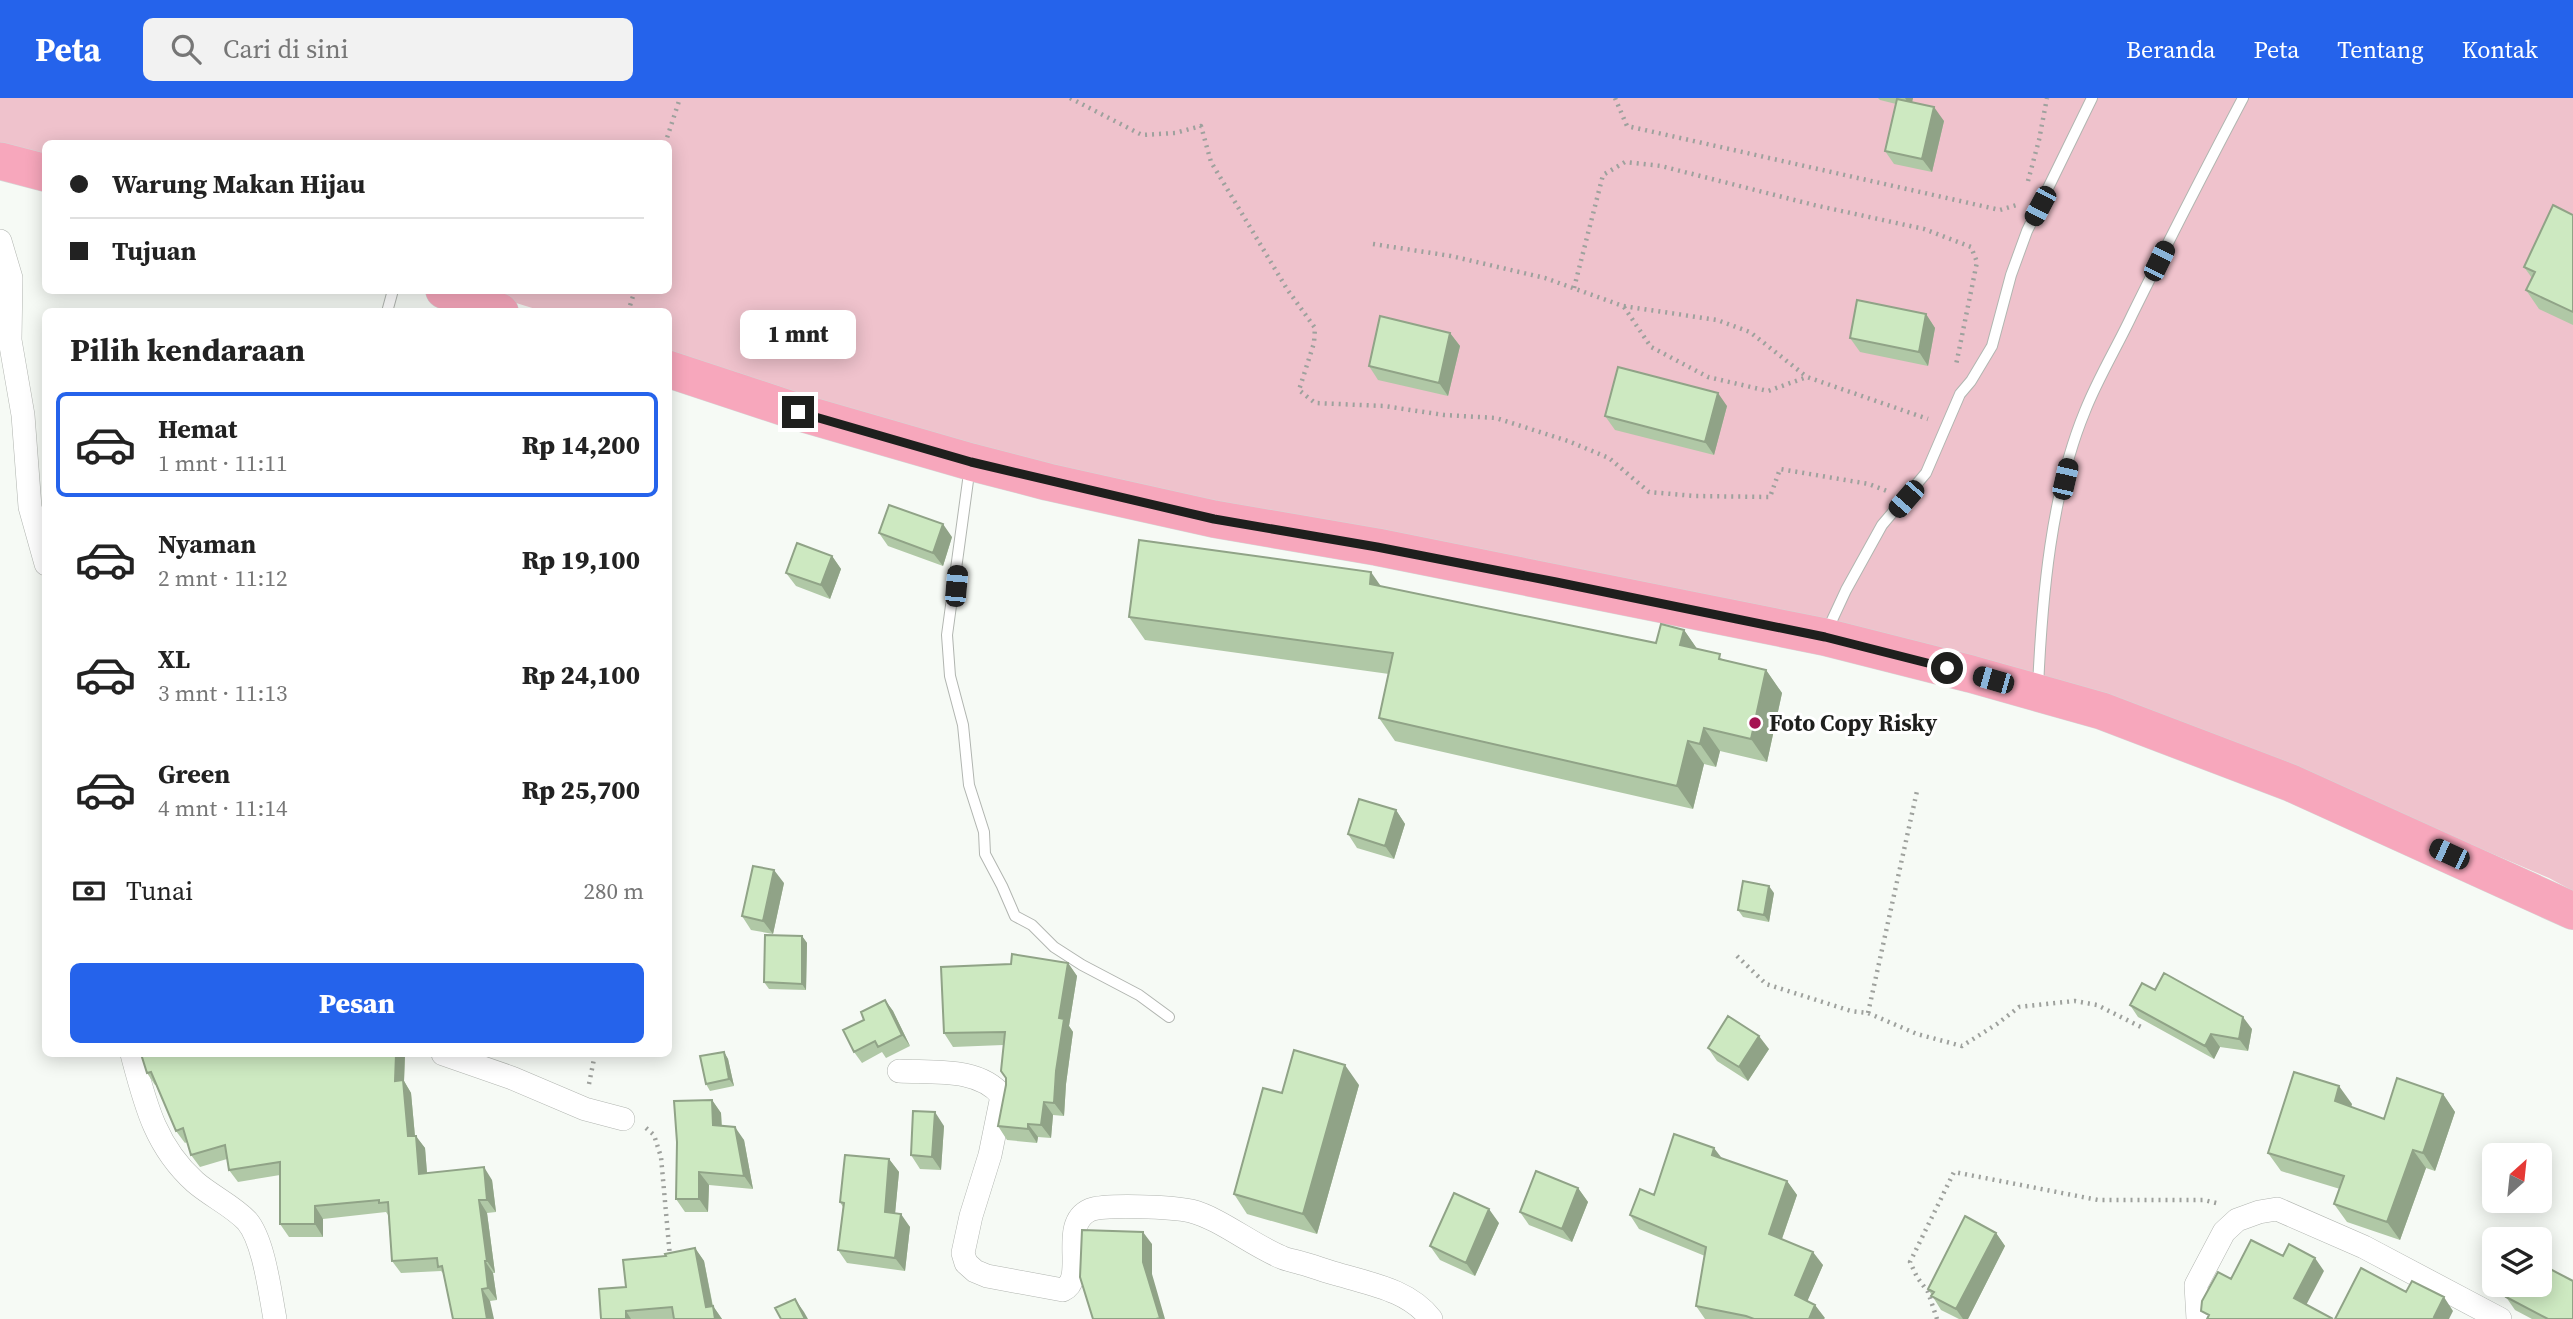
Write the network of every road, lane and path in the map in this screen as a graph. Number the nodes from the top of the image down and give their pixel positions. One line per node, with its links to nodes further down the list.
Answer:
1 (680, 98): 7 (path)
2 (1070, 98): 21 (path)
3 (1615, 98): 4 (path)
4 (2047, 98)
5 (2092, 98): 18 (lane)
6 (2244, 98): 24 (lane)
7 (666, 140)
8 (0, 161): 9 (highway)
9 (42, 172)
10 (0, 241): 22 (street)
11 (1373, 244): 12 (path)
12 (1574, 288): 14 (path); 18 (path)
13 (453, 294): 15 (highway)
14 (1623, 306): 17 (path); 17 (path)
15 (490, 308)
16 (672, 370): 20 (highway)
17 (1807, 377): 19 (path)
18 (1960, 394): 19 (lane)
19 (1945, 425): 21 (lane)
20 (971, 462): 23 (highway); 29 (lane)
21 (1906, 499): 23 (lane)
22 (42, 550)
23 (1825, 637): 24 (highway)
24 (2037, 693): 26 (highway)
25 (1917, 791): 28 (path)
26 (2573, 911)
27 (1738, 956): 28 (path)
28 (1868, 1013): 30 (path)
29 (1169, 1017)
30 (2143, 1028)
31 (133, 1057): 37 (street)
32 (452, 1057): 34 (street)
33 (899, 1071): 38 (street)
34 (623, 1119): 36 (path)
35 (2259, 1212): 39 (path); 40 (street); 41 (street)
36 (671, 1267)
37 (275, 1319)
38 (1431, 1319)
39 (1937, 1319)
40 (2197, 1319)
41 (2500, 1319)

